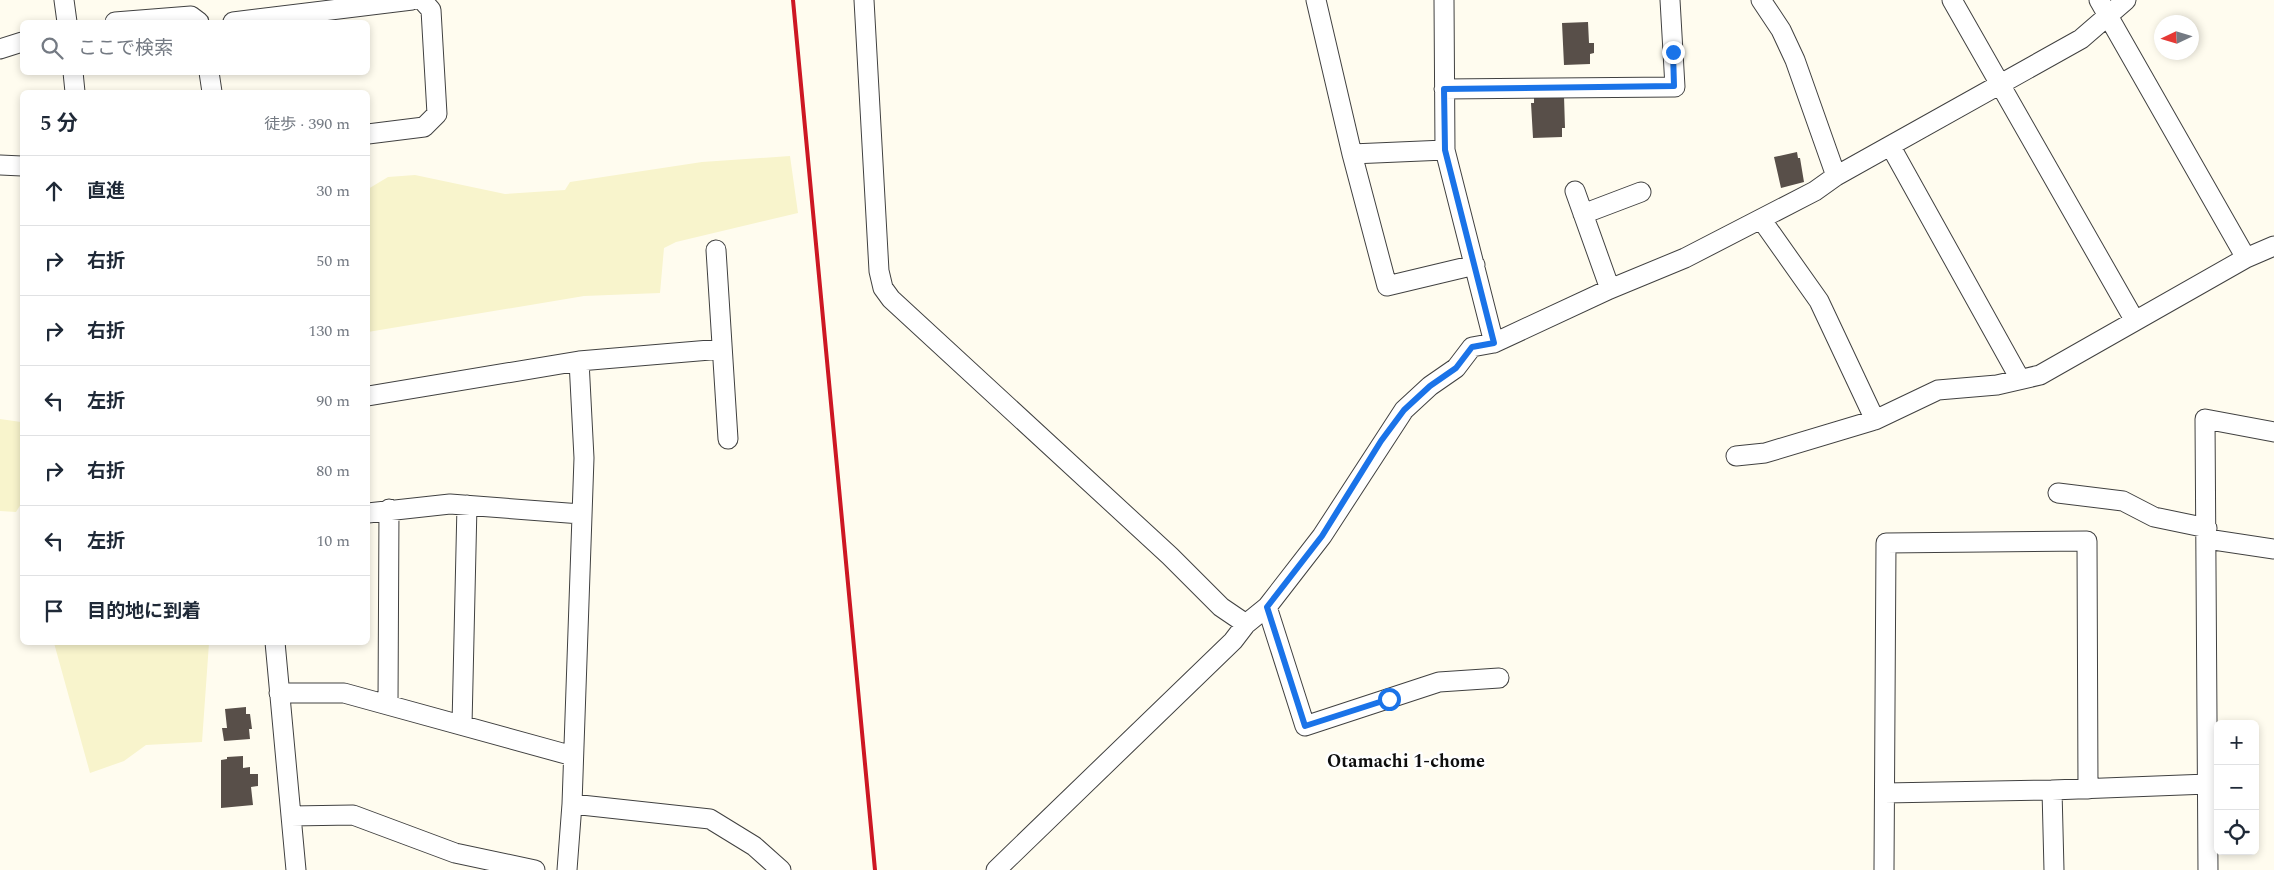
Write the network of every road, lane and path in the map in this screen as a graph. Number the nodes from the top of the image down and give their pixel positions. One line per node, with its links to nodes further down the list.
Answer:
1 (64, 0): 13 (street)
2 (412, 0): 16 (street)
3 (422, 0): 25 (street)
4 (864, 0): 59 (street)
5 (1316, 0): 28 (street)
6 (1444, 0): 22 (street)
7 (1670, 0): 22 (street)
8 (1761, 0): 31 (street)
9 (1952, 0): 21 (street)
10 (2099, 0): 12 (street)
11 (2126, 0): 12 (street)
12 (2109, 17): 21 (street); 38 (street)
13 (67, 20)
14 (140, 20): 15 (street)
15 (196, 20)
16 (248, 20)
17 (20, 43): 18 (street)
18 (0, 49)
19 (73, 75): 23 (street)
20 (210, 75): 24 (street)
21 (1999, 84): 26 (street); 41 (street)
22 (1444, 89): 27 (street)
23 (75, 90)
24 (212, 90)
25 (370, 134)
26 (1891, 147): 31 (street); 45 (street)
27 (1445, 150): 28 (street); 39 (street)
28 (1352, 154): 39 (street)
29 (0, 165): 30 (street)
30 (20, 166)
31 (1836, 176): 35 (street)
32 (1575, 191): 34 (street)
33 (1641, 192): 34 (street)
34 (1583, 214): 40 (street)
35 (1761, 219): 40 (street); 47 (street)
36 (2274, 246): 38 (street)
37 (716, 250): 43 (street)
38 (2246, 258): 41 (street)
39 (1475, 266): 42 (street)
40 (1610, 289): 42 (street)
41 (2135, 321): 45 (street)
42 (1494, 343): 58 (street)
43 (722, 349): 44 (street); 49 (street)
44 (579, 361): 46 (street); 55 (street)
45 (2020, 379): 47 (street)
46 (370, 396)
47 (1874, 420): 50 (street)
48 (2274, 432): 56 (street)
49 (728, 439)
50 (1736, 456)
51 (2058, 493): 56 (street)
52 (467, 505): 53 (street); 55 (street); 64 (street)
53 (389, 509): 54 (street); 63 (street)
54 (370, 513)
55 (581, 514): 65 (street)
56 (2207, 534): 57 (street); 66 (street)
57 (2274, 549)
58 (1267, 607): 59 (street); 61 (street)
59 (1246, 624): 77 (street)
60 (275, 645): 62 (street)
61 (1499, 678)
62 (279, 693): 63 (street); 71 (street)
63 (388, 703): 64 (street)
64 (462, 725): 65 (street)
65 (573, 756): 70 (street)
66 (2208, 784): 67 (street); 80 (street)
67 (2088, 789): 68 (street); 69 (street)
68 (2052, 790): 69 (street); 79 (street)
69 (1885, 793): 78 (street)
70 (572, 804): 75 (street); 76 (street)
71 (291, 816): 72 (street); 73 (street)
72 (453, 861): 74 (street)
73 (296, 870)
74 (535, 870)
75 (567, 870)
76 (781, 870)
77 (996, 870)
78 (1884, 870)
79 (2054, 870)
80 (2208, 870)

